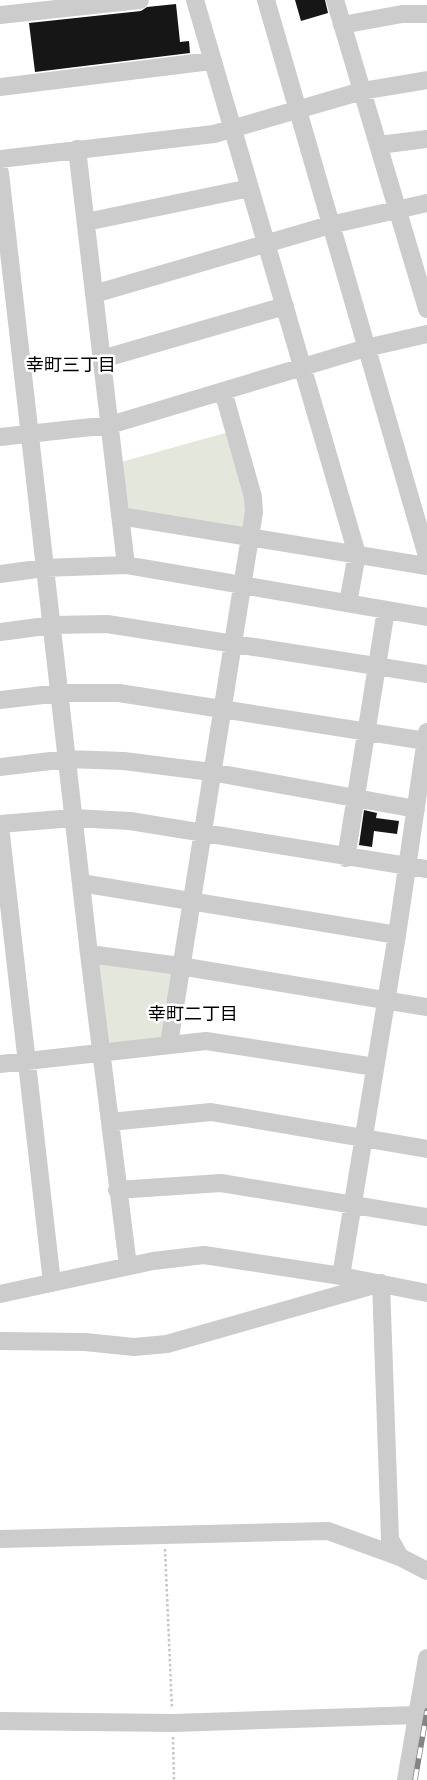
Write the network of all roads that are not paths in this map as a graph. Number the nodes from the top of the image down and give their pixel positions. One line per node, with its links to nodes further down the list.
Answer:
1 (140, 0): 6 (street)
2 (195, 0): 8 (street)
3 (266, 0): 12 (street)
4 (335, 0): 7 (street)
5 (427, 14): 7 (street)
6 (0, 15)
7 (342, 25): 11 (street)
8 (211, 61): 10 (street); 13 (street)
9 (427, 80): 11 (street)
10 (0, 87)
11 (362, 92): 12 (street); 15 (street)
12 (299, 109): 13 (street); 23 (street)
13 (232, 130): 16 (street); 19 (street)
14 (427, 139): 15 (street)
15 (379, 145): 21 (street)
16 (77, 149): 17 (street); 22 (street)
17 (0, 159)
18 (0, 173): 35 (street)
19 (250, 188): 22 (street); 24 (street)
20 (427, 203): 21 (street)
21 (397, 208): 23 (street); 25 (street)
22 (86, 222): 26 (street)
23 (330, 224): 24 (street); 30 (street)
24 (266, 243): 26 (street); 27 (street)
25 (421, 268): 28 (street)
26 (94, 294): 31 (street)
27 (286, 306): 31 (street); 32 (street)
28 (427, 309)
29 (427, 334): 30 (street)
30 (366, 348): 32 (street); 40 (street)
31 (102, 359): 34 (street)
32 (304, 368): 33 (street); 39 (street)
33 (223, 391): 34 (street); 38 (street)
34 (110, 425): 35 (street); 37 (street)
35 (29, 434): 36 (street); 43 (street)
36 (0, 437)
37 (120, 516): 38 (street); 41 (street)
38 (250, 537): 39 (street); 45 (street)
39 (357, 554): 42 (street); 46 (street)
40 (427, 556)
41 (126, 565): 43 (street); 45 (street)
42 (427, 566)
43 (44, 568): 44 (street); 49 (street)
44 (0, 574)
45 (242, 584): 46 (street); 51 (street)
46 (348, 603): 47 (street)
47 (386, 610): 48 (street); 52 (street)
48 (427, 617)
49 (53, 626): 50 (street); 51 (street); 54 (street)
50 (0, 632)
51 (233, 643): 52 (street); 56 (street)
52 (376, 666): 53 (street); 57 (street)
53 (427, 674)
54 (60, 693): 55 (street); 56 (street); 59 (street)
55 (0, 700)
56 (222, 710): 57 (street); 61 (street)
57 (366, 732): 58 (street); 62 (street)
58 (426, 737): 63 (street)
59 (67, 759): 60 (street); 61 (street); 64 (street)
60 (0, 767)
61 (211, 772): 62 (street); 66 (street)
62 (356, 798): 63 (street); 67 (street)
63 (420, 798): 68 (street)
64 (73, 818): 65 (street); 66 (street); 70 (street)
65 (0, 825): 79 (street)
66 (202, 831): 67 (street); 71 (street)
67 (346, 858): 68 (street)
68 (407, 867): 69 (street); 72 (street)
69 (427, 869)
70 (81, 883): 71 (street); 73 (street)
71 (191, 901): 72 (street); 74 (street)
72 (397, 935): 75 (street)
73 (89, 954): 74 (street); 78 (street)
74 (180, 966): 75 (street); 77 (street)
75 (386, 1000): 76 (street); 81 (street)
76 (427, 1007)
77 (169, 1044): 78 (street); 81 (street)
78 (101, 1052): 79 (street); 82 (street)
79 (26, 1061): 80 (street); 90 (street)
80 (0, 1064)
81 (374, 1067): 83 (street)
82 (110, 1122): 83 (street); 85 (street)
83 (363, 1138): 84 (street); 86 (street)
84 (427, 1149)
85 (117, 1190): 86 (street); 88 (street)
86 (353, 1205): 87 (street); 89 (street)
87 (427, 1217)
88 (128, 1266): 89 (street); 90 (street)
89 (341, 1276): 91 (street)
90 (52, 1283): 93 (street)
91 (381, 1283): 92 (street); 94 (street); 96 (street)
92 (427, 1292)
93 (0, 1294)
94 (0, 1341)
95 (0, 1539): 96 (street)
96 (400, 1557): 97 (street)
97 (427, 1571)
98 (427, 1658): 99 (street)
99 (418, 1715): 100 (street); 101 (street)
100 (0, 1721)
101 (406, 1780)

